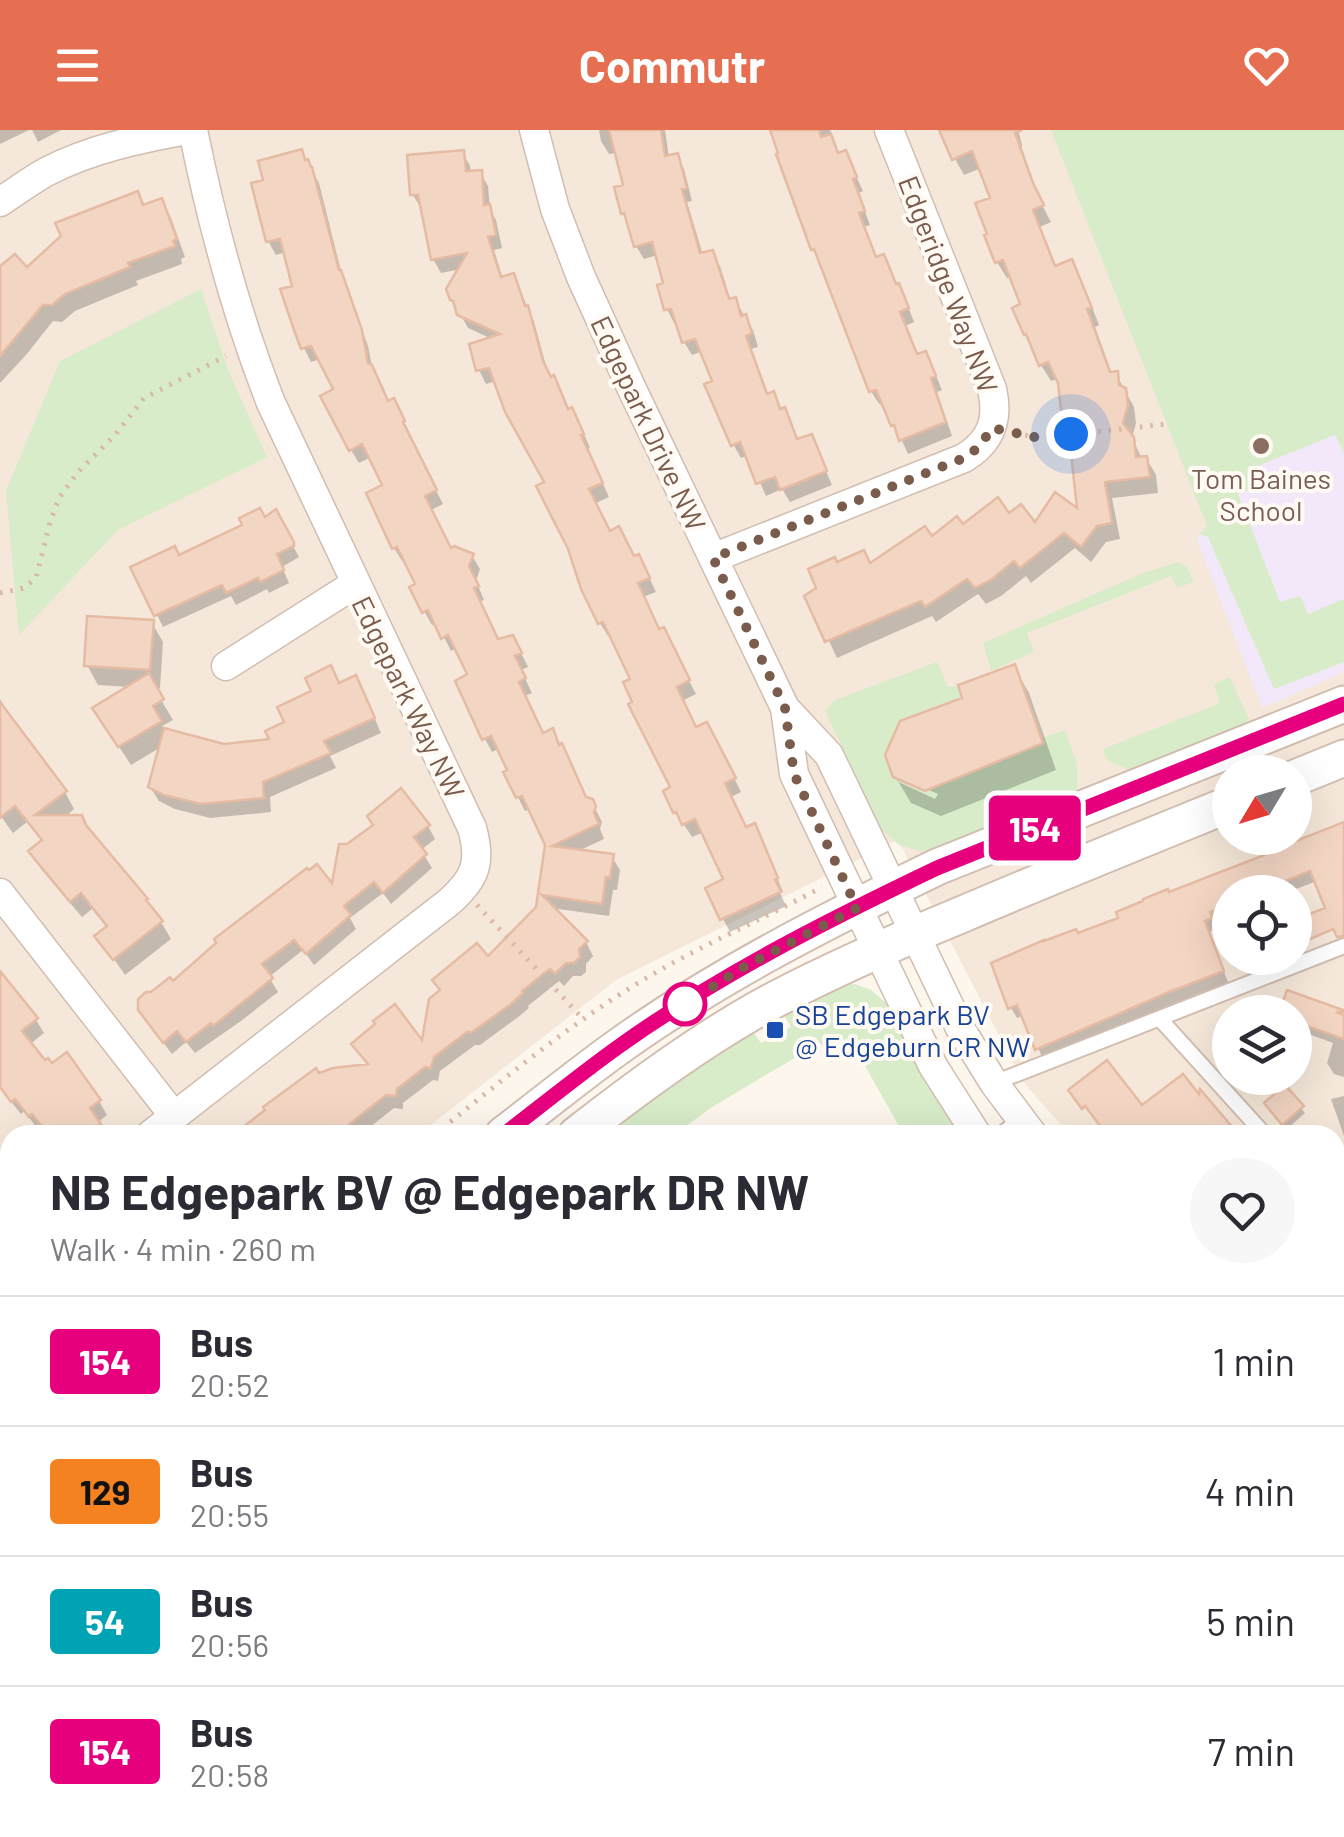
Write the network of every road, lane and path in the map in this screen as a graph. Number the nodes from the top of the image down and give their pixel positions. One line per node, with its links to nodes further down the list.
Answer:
1 (190, 130): 4 (street); 5 (street, Edgepark Way NW)
2 (534, 130): 8 (street, Edgepark Drive NW)
3 (889, 130): 7 (street, Edgeridge Way NW)
4 (0, 202)
5 (250, 348): 9 (street, Edgepark Way NW); 10 (path)
6 (1167, 424): 7 (path)
7 (992, 428): 8 (street, Edgeridge Way NW)
8 (713, 558): 13 (street, Edgepark Drive NW)
9 (355, 584): 11 (street); 20 (street, Edgepark Way NW)
10 (0, 593)
11 (226, 666)
12 (1344, 704): 16 (street)
13 (785, 708): 19 (street, Edgepark Drive NW); 22 (street, Edgepark Drive NW)
14 (1344, 758): 15 (street)
15 (1312, 771)
16 (1108, 799): 18 (street); 19 (street)
17 (1212, 811): 18 (street)
18 (1127, 846): 23 (street)
19 (893, 889): 22 (street); 23 (street, Edgepark Drive NW)
20 (462, 891): 27 (path); 29 (street)
21 (0, 893): 29 (street)
22 (857, 908): 25 (street, Edgepark Drive NW); 31 (street)
23 (914, 934): 25 (street); 28 (street, Edgepark Drive NW)
24 (1344, 946): 26 (lane)
25 (878, 950): 32 (street); 33 (street, Edgepark Drive NW)
26 (1160, 1018): 28 (lane); 35 (lane)
27 (584, 1020)
28 (994, 1084): 34 (street, Edgepark Drive NW)
29 (174, 1116): 30 (street)
30 (163, 1125)
31 (516, 1125)
32 (589, 1125)
33 (971, 1125)
34 (1015, 1125)
35 (1256, 1125)

